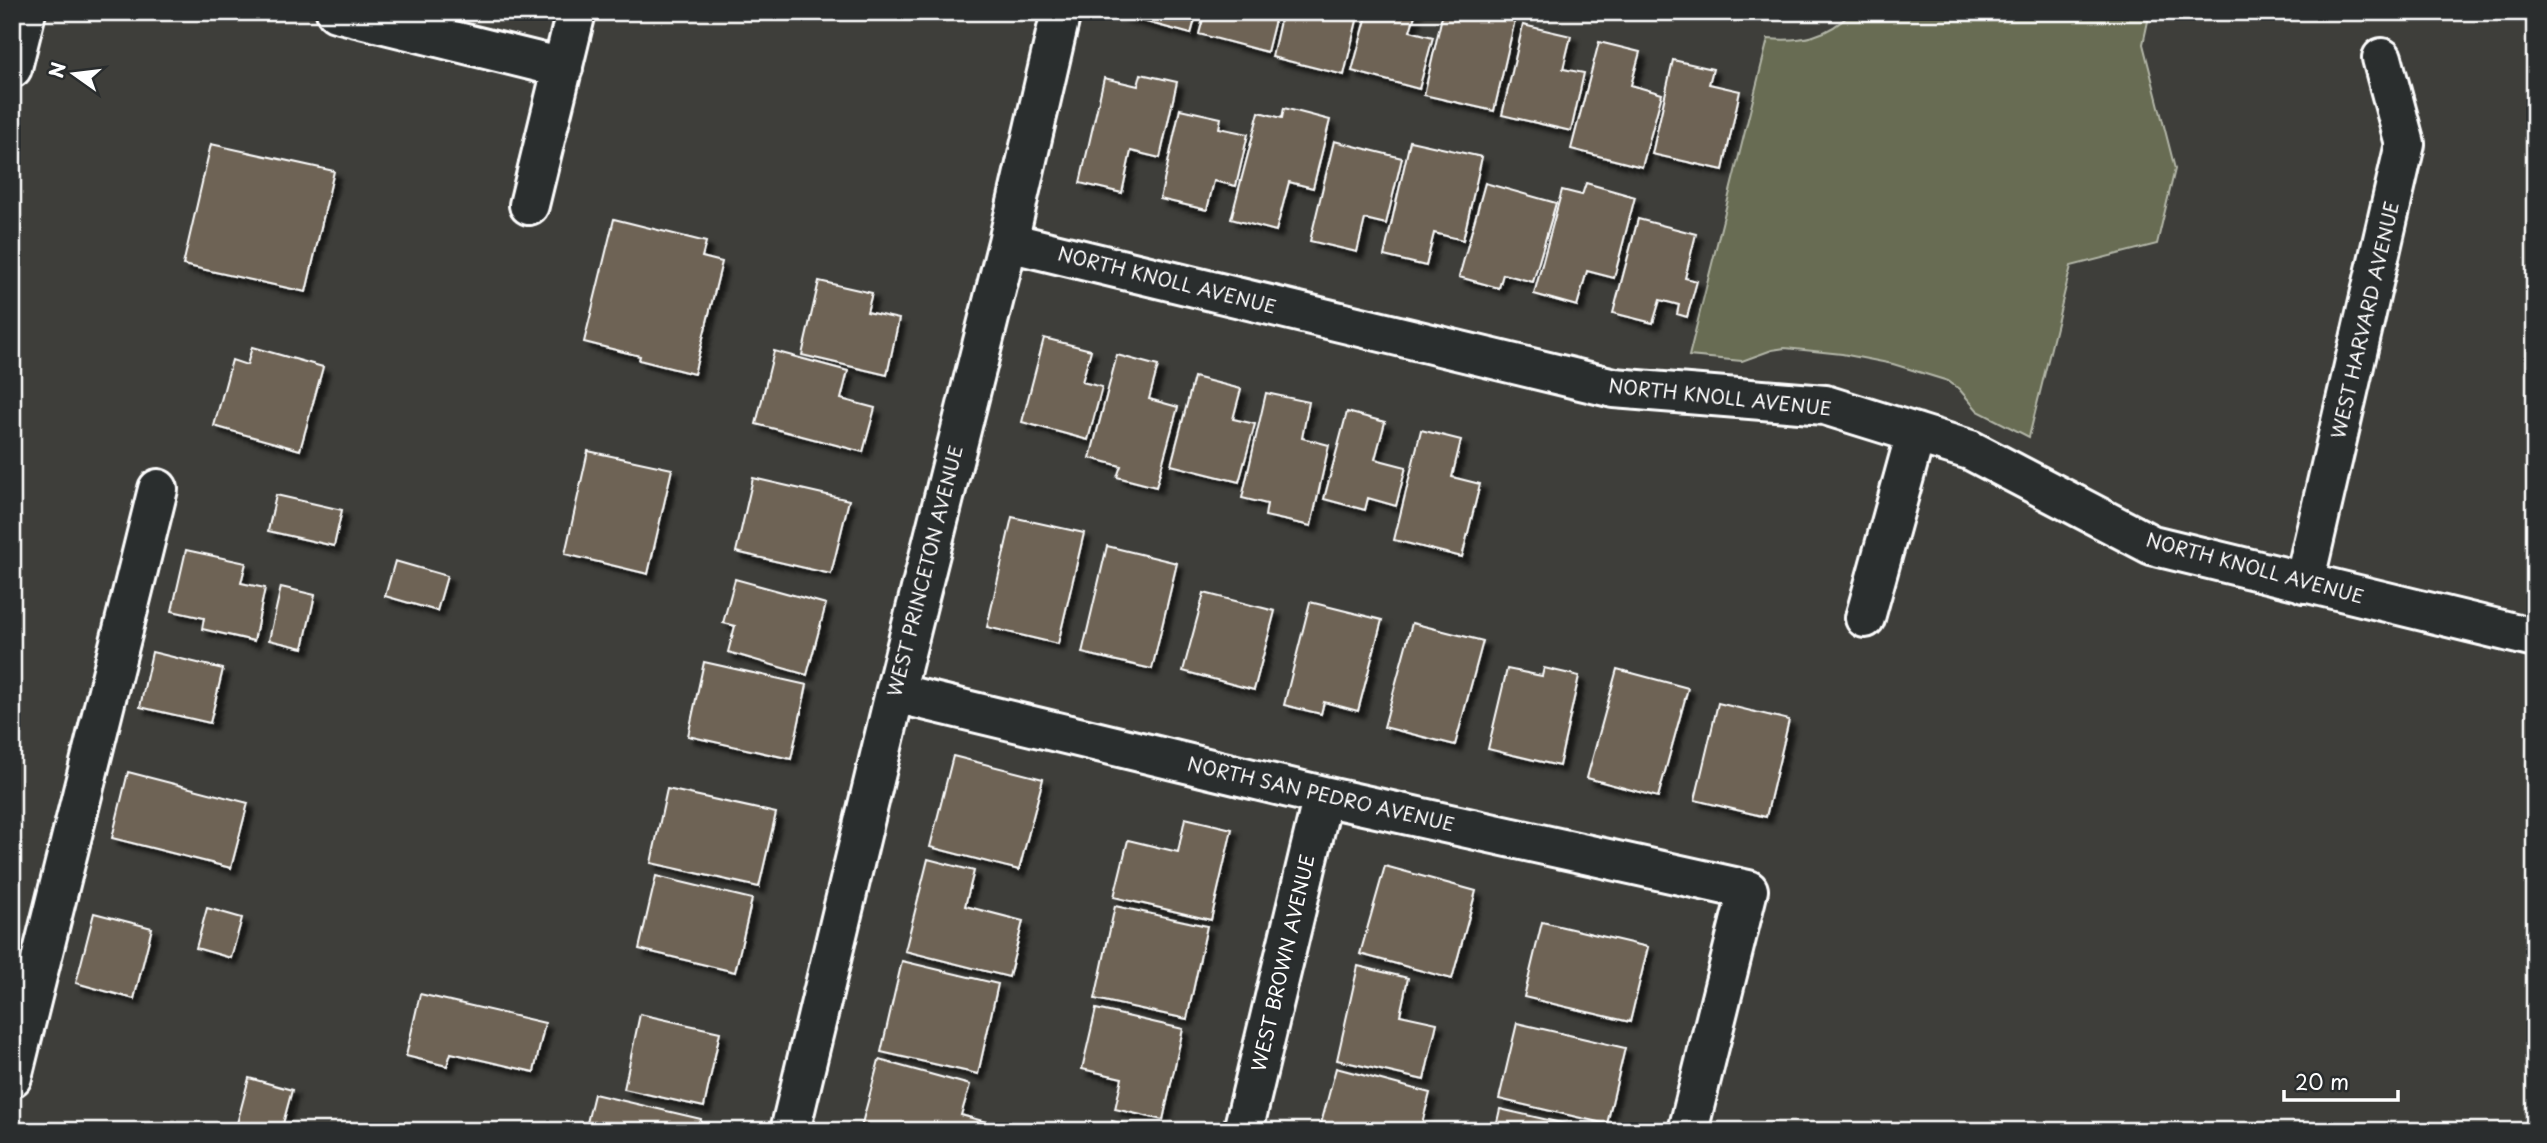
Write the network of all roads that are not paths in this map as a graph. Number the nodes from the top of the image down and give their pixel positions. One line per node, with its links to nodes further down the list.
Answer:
1 (26, 12): 6 (street)
2 (336, 12): 7 (street)
3 (576, 12): 7 (street)
4 (1062, 12): 9 (street, WEST PRINCETON AVENUE)
5 (2382, 58): 12 (street, WEST HARVARD AVENUE)
6 (12, 68)
7 (563, 68): 8 (street)
8 (529, 205)
9 (1008, 242): 10 (street, NORTH KNOLL AVENUE); 15 (street, WEST PRINCETON AVENUE)
10 (1916, 433): 12 (street, NORTH KNOLL AVENUE); 13 (street)
11 (158, 489): 17 (street)
12 (2304, 583): 14 (street, NORTH KNOLL AVENUE)
13 (1866, 618)
14 (2535, 638)
15 (895, 693): 16 (street, NORTH SAN PEDRO AVENUE); 18 (street, WEST PRINCETON AVENUE)
16 (1323, 796): 19 (street, WEST BROWN AVENUE); 20 (street, NORTH SAN PEDRO AVENUE)
17 (12, 1077)
18 (790, 1131)
19 (1243, 1131)
20 (1688, 1131)

